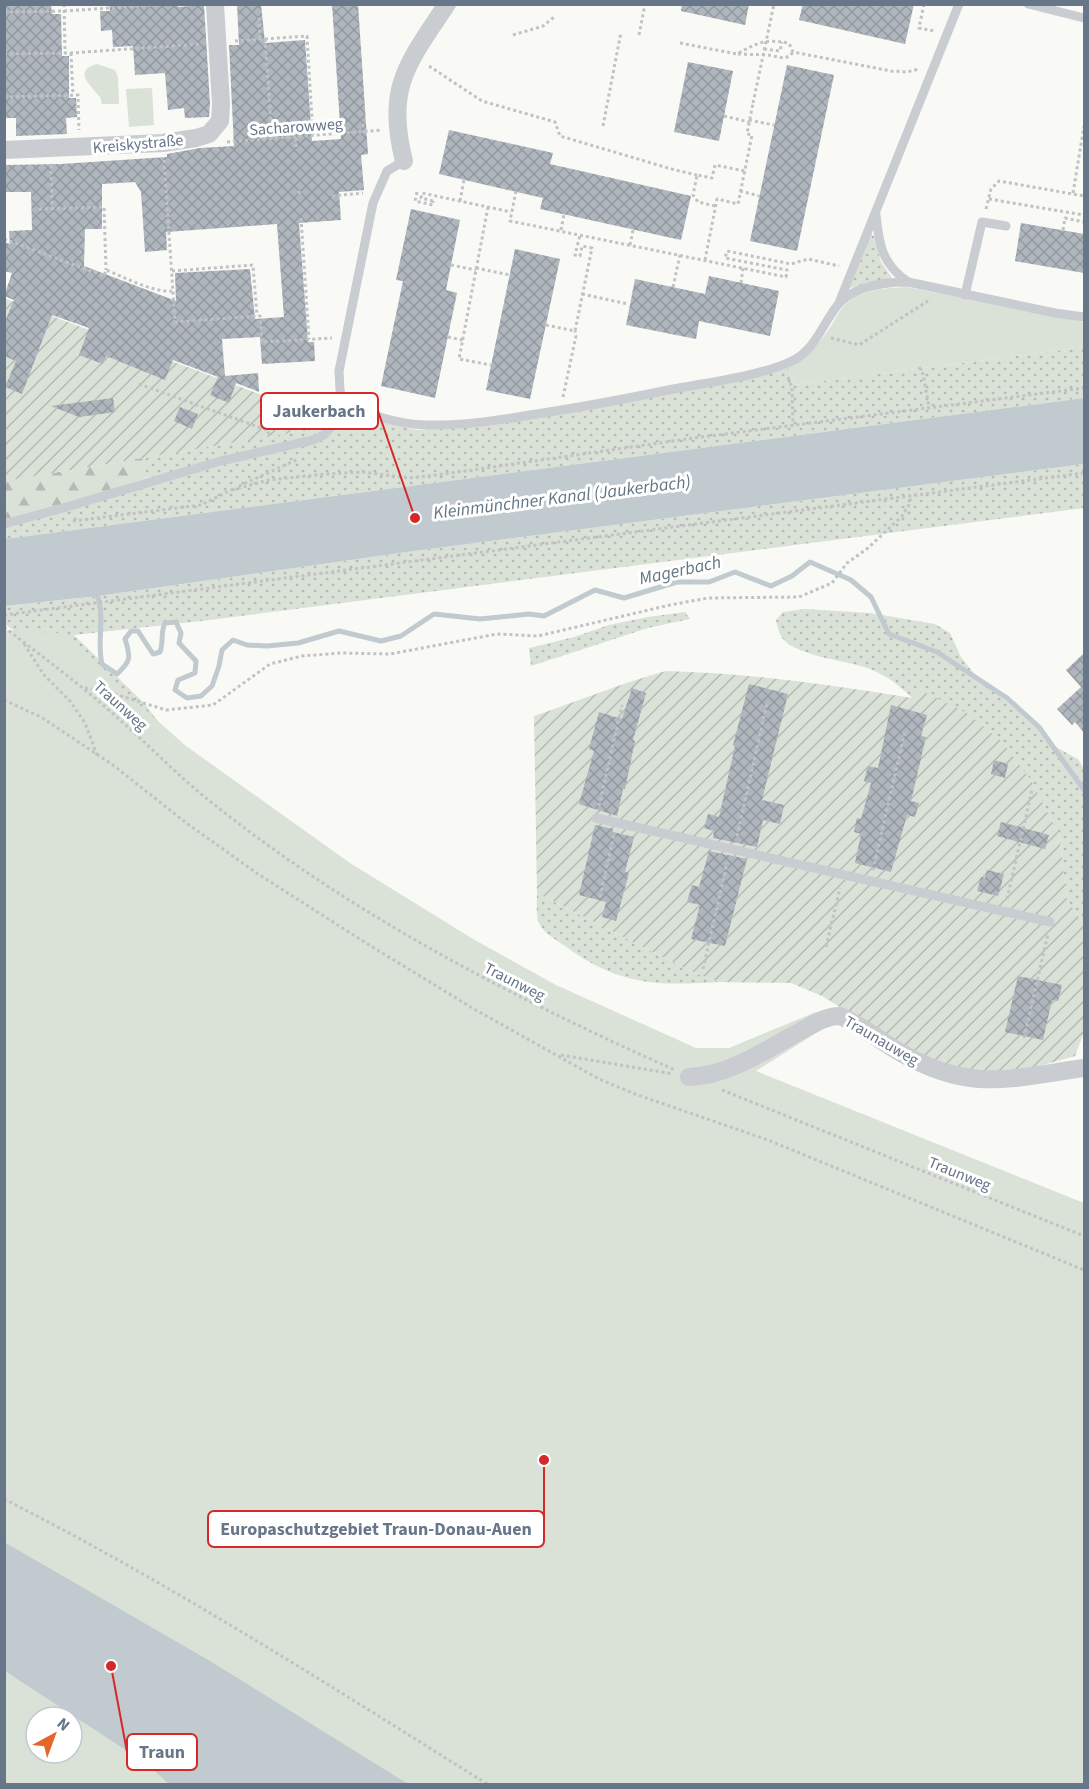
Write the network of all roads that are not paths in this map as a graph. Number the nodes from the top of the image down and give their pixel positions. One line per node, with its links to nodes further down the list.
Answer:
1 (215, 4): 6 (street, Kreiskystraße)
2 (447, 4): 7 (street)
3 (959, 4): 8 (lane)
4 (1028, 4): 5 (lane)
5 (1084, 18)
6 (4, 150)
7 (404, 161): 14 (lane)
8 (876, 211): 10 (lane); 12 (lane)
9 (1006, 226): 11 (lane)
10 (908, 282): 11 (lane); 12 (lane)
11 (965, 295): 13 (lane)
12 (838, 305): 14 (lane)
13 (1084, 317)
14 (343, 402): 15 (lane)
15 (4, 524)
16 (596, 818): 17 (lane)
17 (1050, 922)
18 (1084, 1068): 19 (street, Traunauweg)
19 (689, 1077)

